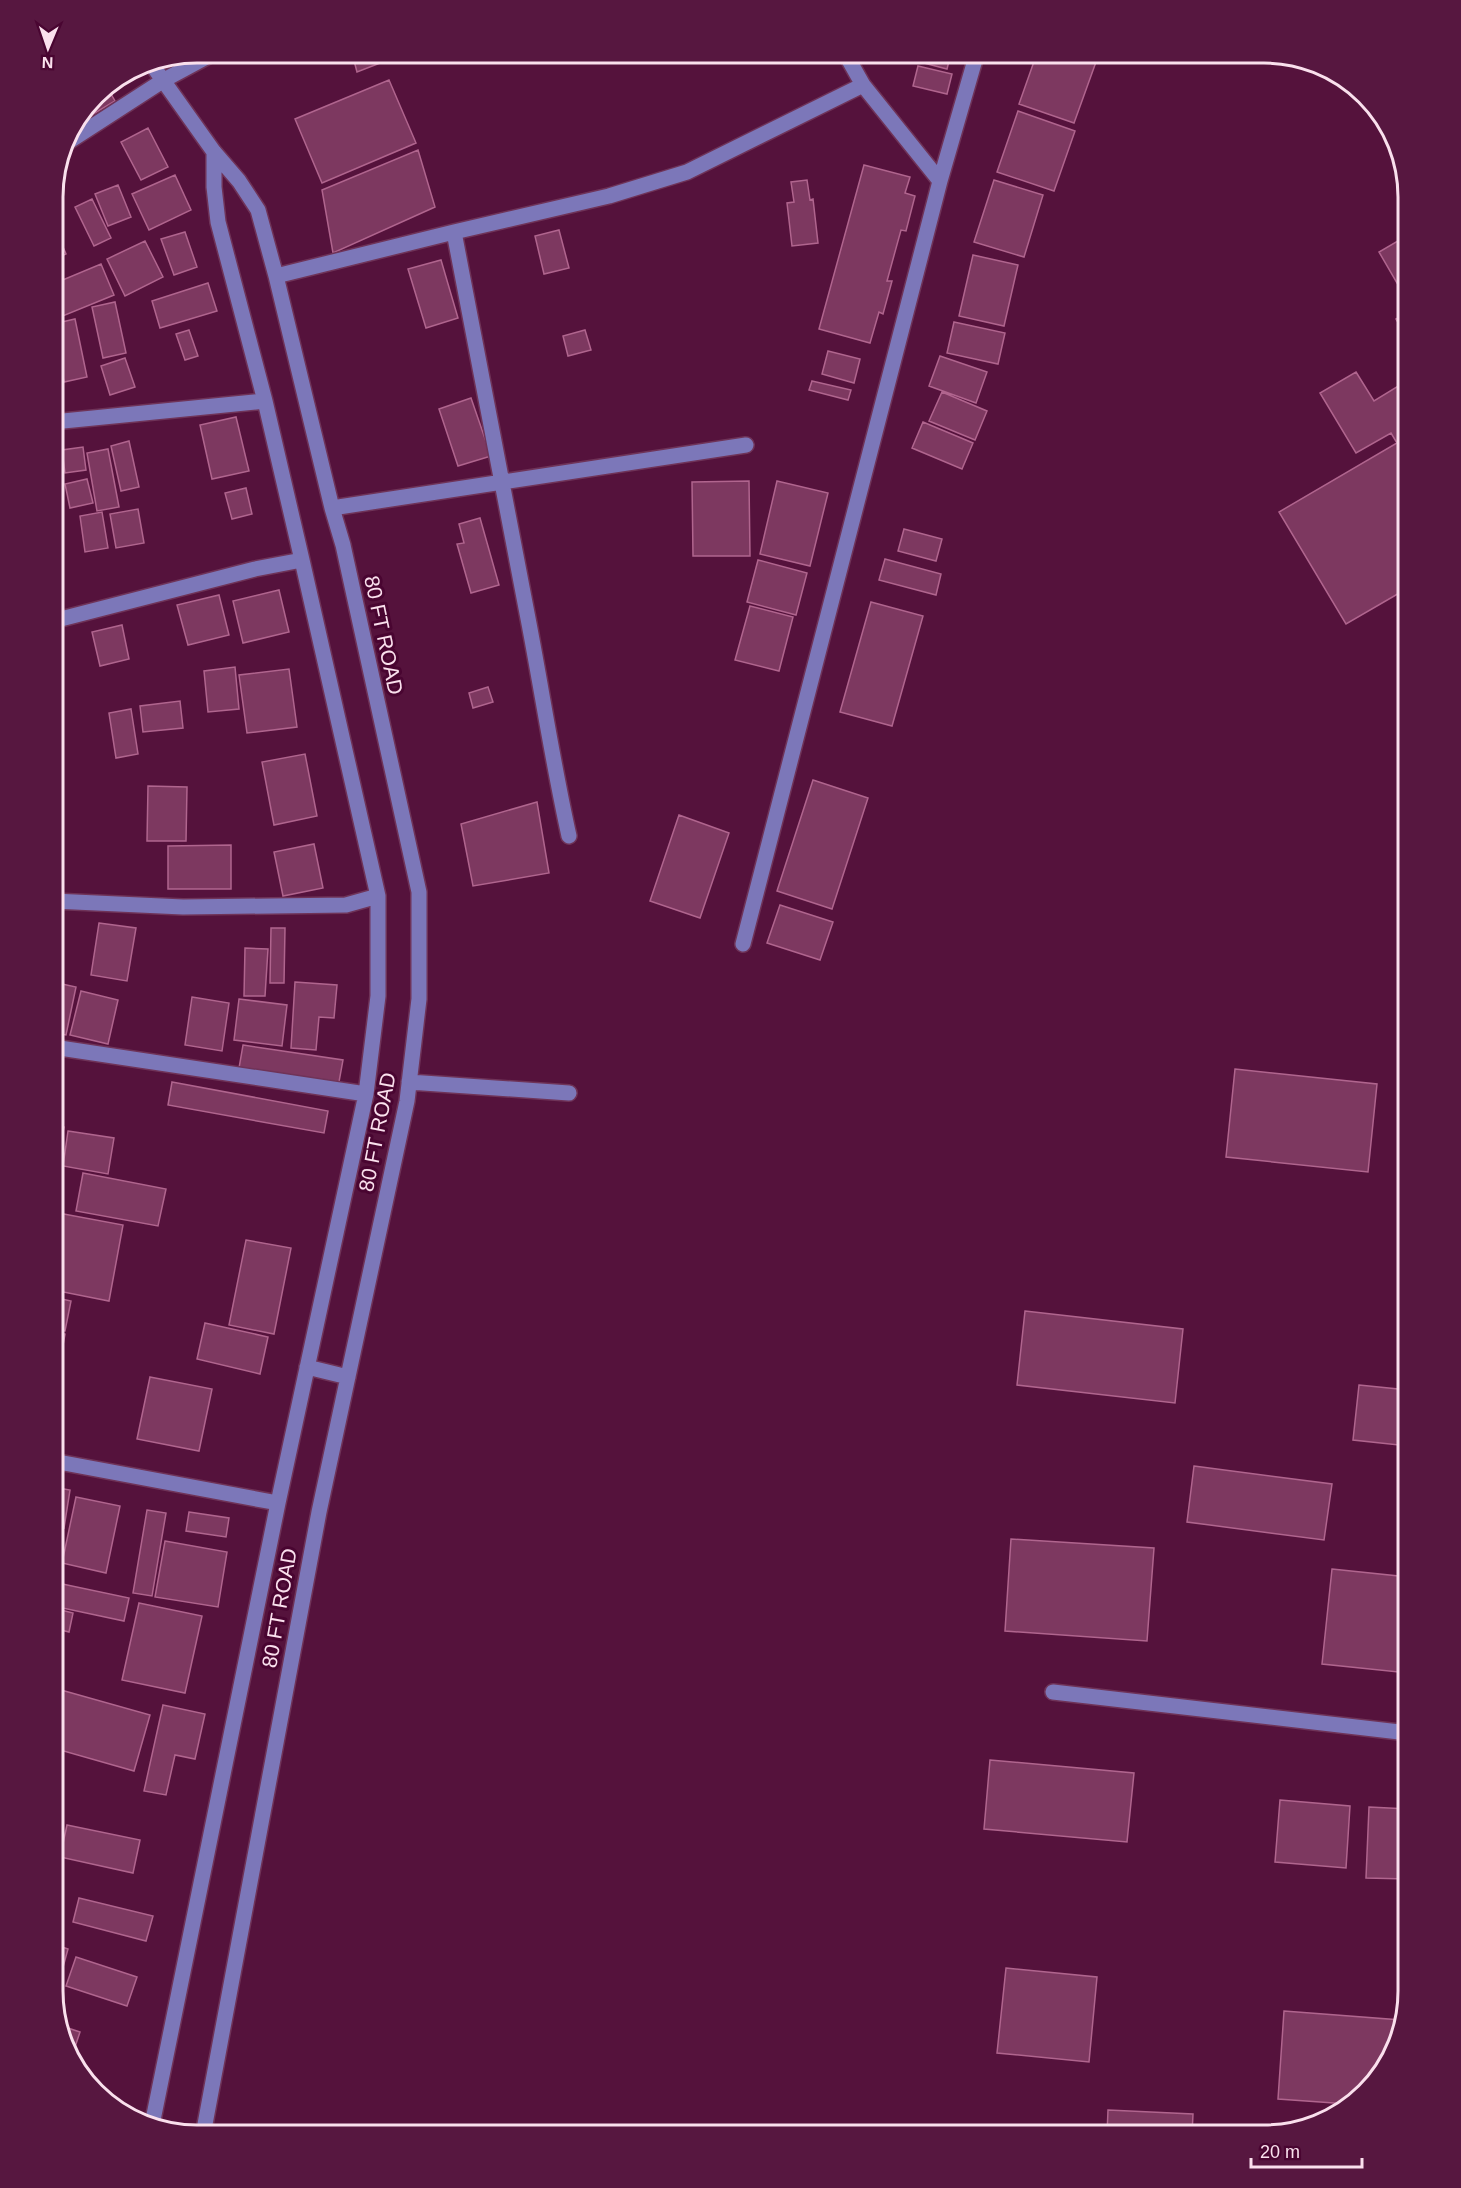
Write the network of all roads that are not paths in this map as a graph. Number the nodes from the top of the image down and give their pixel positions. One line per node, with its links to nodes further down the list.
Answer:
1 (194, 63): 5 (street)
2 (851, 63): 6 (street)
3 (974, 63): 9 (street)
4 (156, 70): 5 (street, 80 FT ROAD)
5 (164, 80): 7 (street); 8 (street, 80 FT ROAD)
6 (863, 85): 9 (street); 10 (street)
7 (78, 136)
8 (214, 152): 11 (street, 80 FT ROAD); 12 (street, 80 FT ROAD)
9 (939, 181): 22 (street)
10 (454, 232): 11 (street); 15 (street)
11 (276, 276): 16 (street, 80 FT ROAD)
12 (264, 401): 13 (street); 17 (street, 80 FT ROAD)
13 (63, 421)
14 (746, 445): 15 (street)
15 (503, 482): 16 (street); 19 (street)
16 (332, 508): 24 (street, 80 FT ROAD)
17 (302, 560): 18 (street); 20 (street, 80 FT ROAD)
18 (63, 618)
19 (569, 836)
20 (378, 896): 21 (street); 26 (street, 80 FT ROAD)
21 (63, 902)
22 (743, 944)
23 (63, 1049): 26 (street)
24 (409, 1082): 25 (street); 28 (street, 80 FT ROAD)
25 (569, 1093)
26 (366, 1094): 27 (street, 80 FT ROAD)
27 (307, 1367): 28 (street); 30 (street, 80 FT ROAD)
28 (348, 1377): 34 (street, 80 FT ROAD)
29 (63, 1463): 30 (street)
30 (278, 1503): 33 (street, 80 FT ROAD)
31 (1053, 1692): 32 (street)
32 (1398, 1732)
33 (153, 2118)
34 (205, 2125)

